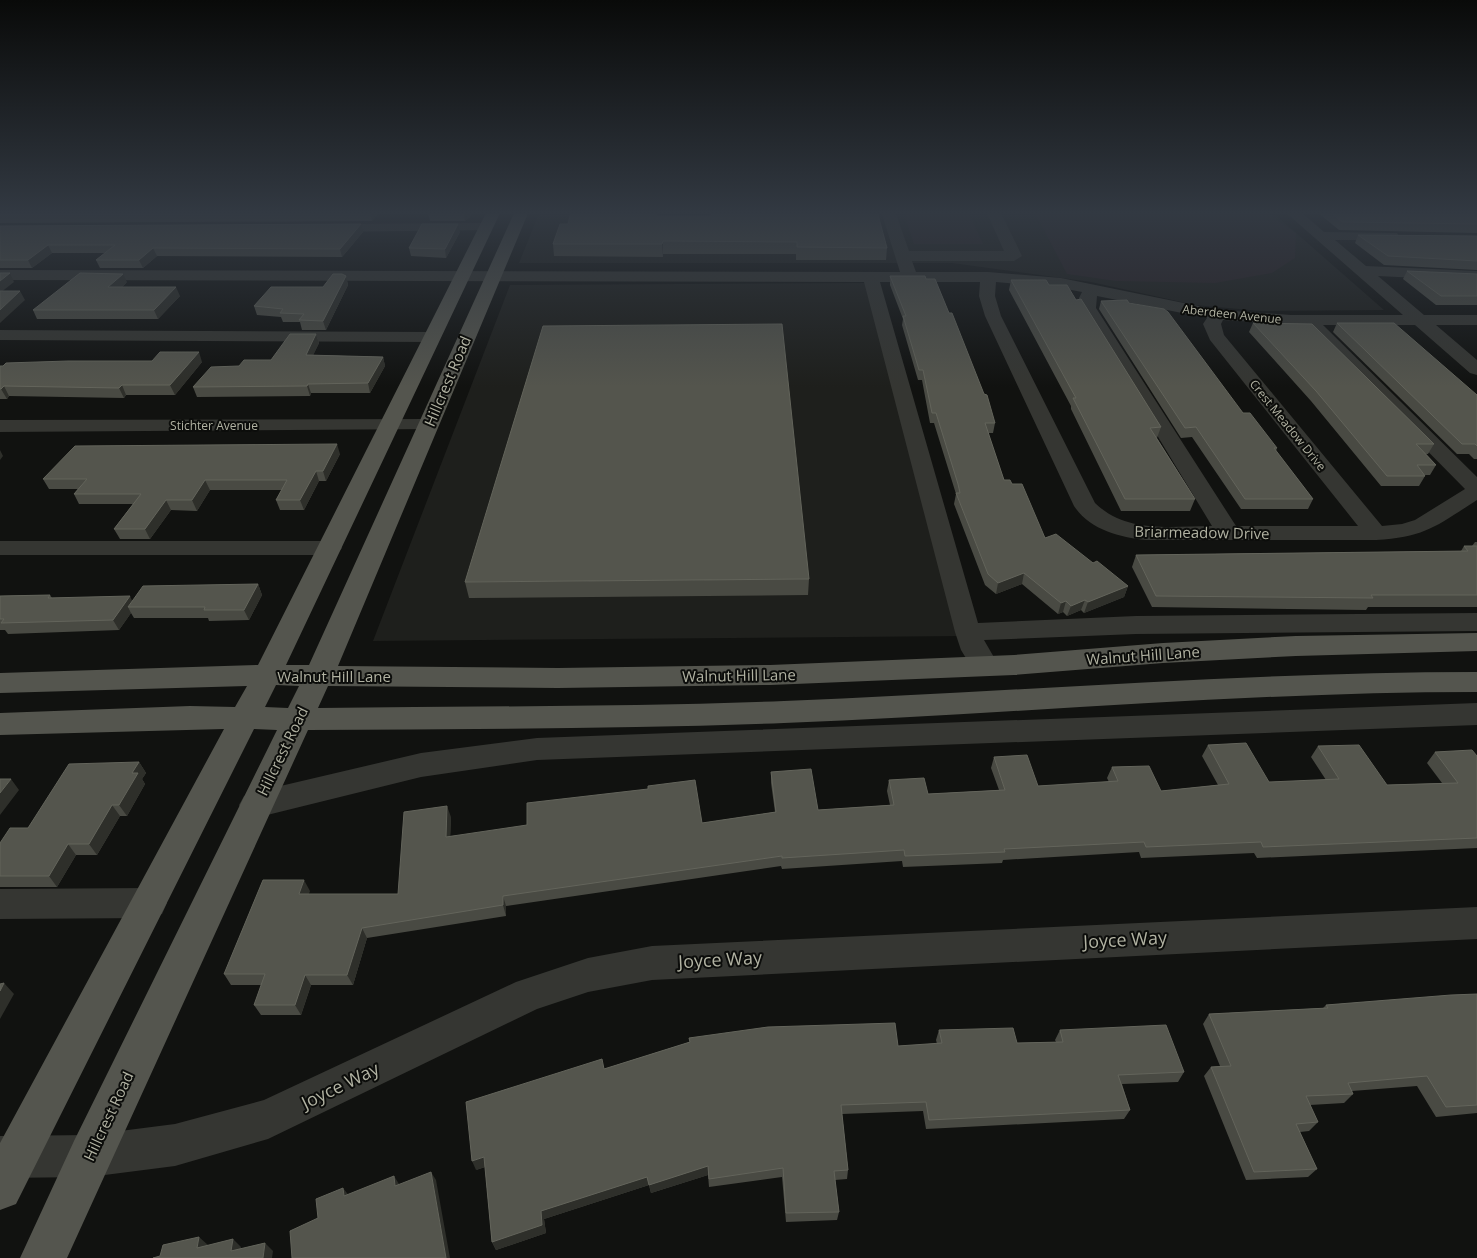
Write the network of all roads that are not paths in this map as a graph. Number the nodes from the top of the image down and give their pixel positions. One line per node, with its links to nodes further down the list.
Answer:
1 (465, 270): 6 (main road, Hillcrest Road)
2 (495, 270): 7 (main road, Hillcrest Road)
3 (907, 270): 9 (street)
4 (1363, 271): 10 (street); 14 (street)
5 (0, 275): 6 (street, Aberdeen Avenue)
6 (462, 276): 7 (street, Aberdeen Avenue); 18 (main road, Hillcrest Road)
7 (492, 276): 8 (street, Aberdeen Avenue); 21 (main road, Hillcrest Road)
8 (870, 276): 9 (street, Aberdeen Avenue); 29 (lane)
9 (909, 276): 11 (street, Aberdeen Avenue)
10 (1477, 276)
11 (988, 277): 12 (street, Aberdeen Avenue); 25 (street, Briarmeadow Drive)
12 (1092, 289): 13 (street, Aberdeen Avenue); 25 (street)
13 (1218, 315): 15 (street, Aberdeen Avenue); 24 (street, Crest Meadow Drive)
14 (1419, 319): 15 (street, Aberdeen Avenue); 16 (street, Aberdeen Avenue); 19 (street)
15 (1308, 320): 23 (street)
16 (1477, 320)
17 (0, 335): 18 (street)
18 (432, 337): 20 (main road, Hillcrest Road)
19 (1477, 369)
20 (390, 425): 21 (street, Stichter Avenue); 22 (street, Stichter Avenue); 27 (main road, Hillcrest Road)
21 (429, 425): 33 (main road, Hillcrest Road)
22 (0, 426)
23 (1477, 491): 24 (street, Briarmeadow Drive)
24 (1376, 533): 25 (street, Briarmeadow Drive)
25 (1229, 534)
26 (0, 548): 27 (street)
27 (330, 548): 32 (main road, Hillcrest Road)
28 (1477, 622): 29 (street)
29 (968, 632): 31 (lane)
30 (1477, 642): 31 (main road, Walnut Hill Lane)
31 (985, 666): 33 (main road, Walnut Hill Lane)
32 (267, 675): 33 (main road, Walnut Hill Lane); 35 (main road, Walnut Hill Lane); 37 (main road, Hillcrest Road)
33 (318, 676): 38 (main road, Hillcrest Road)
34 (1477, 682): 38 (main road)
35 (0, 683)
36 (1477, 714): 40 (street)
37 (244, 718): 38 (main road); 39 (main road); 41 (main road, Hillcrest Road)
38 (297, 719): 40 (main road, Hillcrest Road)
39 (0, 724)
40 (255, 805): 44 (main road, Hillcrest Road)
41 (150, 903): 42 (street); 45 (main road, Hillcrest Road)
42 (0, 904)
43 (1477, 923): 44 (street, Joyce Way)
44 (89, 1156): 45 (street, Joyce Way); 46 (main road, Hillcrest Road)
45 (5, 1167)
46 (43, 1258)

